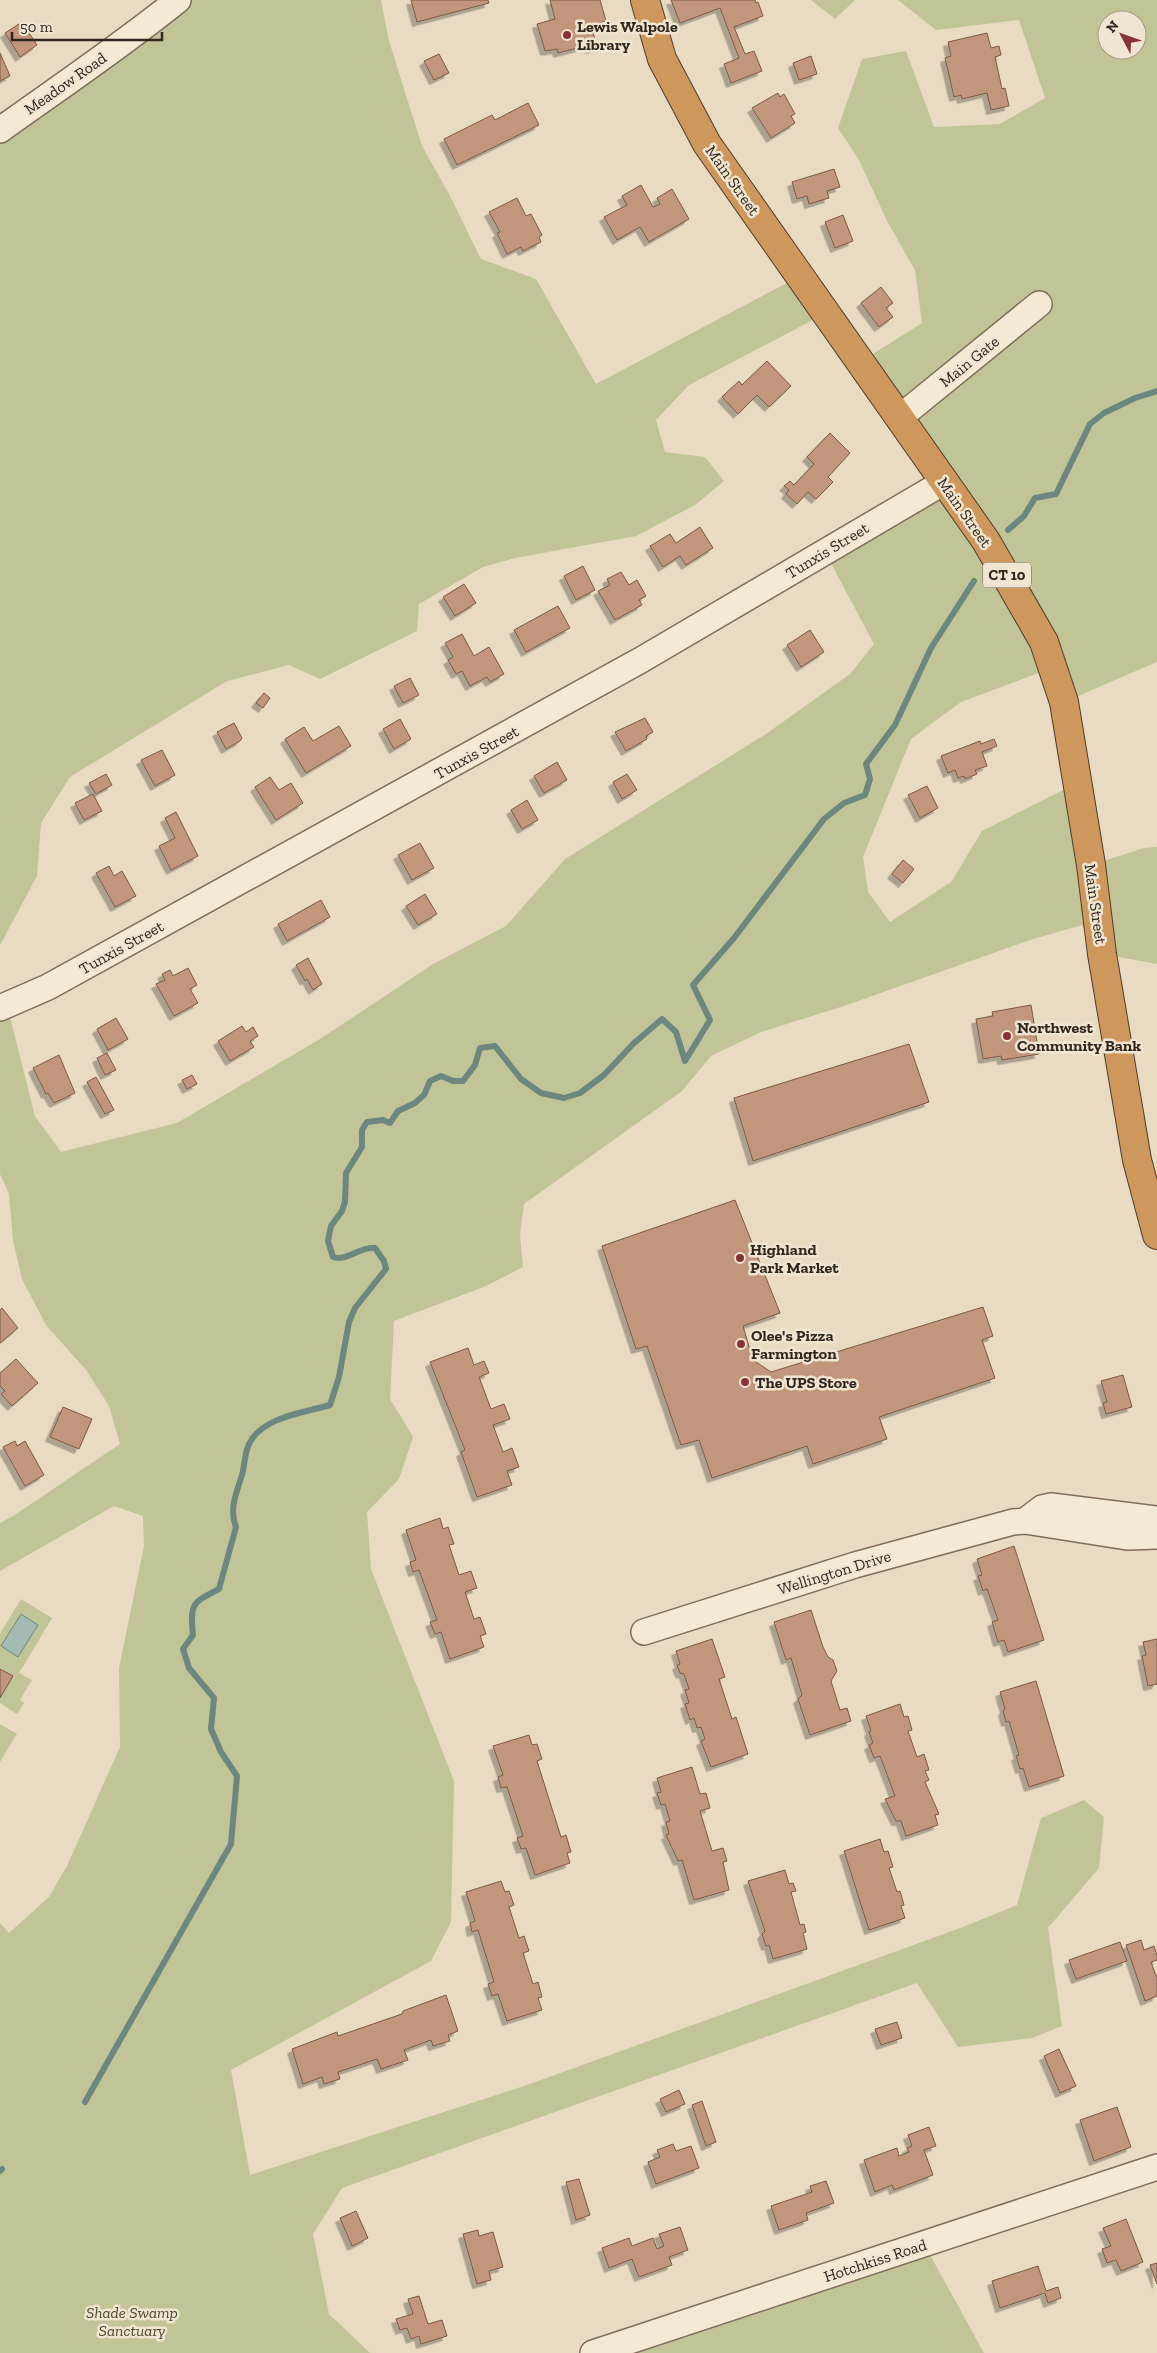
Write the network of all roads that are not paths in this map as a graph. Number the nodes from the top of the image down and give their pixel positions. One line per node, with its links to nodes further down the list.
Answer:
1 (178, 0): 3 (street, Meadow Road)
2 (645, 0): 5 (highway, Main Street / CT 10)
3 (0, 130)
4 (1039, 304): 5 (street, Main Gate)
5 (899, 418): 6 (highway, Main Street / CT 10)
6 (944, 482): 7 (street, Tunxis Street); 8 (highway, Main Street / CT 10)
7 (0, 1008)
8 (1157, 1235)
9 (1157, 1519): 10 (street, Wellington Drive)
10 (1025, 1520): 11 (street, Wellington Drive); 12 (street, Wellington Drive)
11 (1157, 1536)
12 (644, 1632)
13 (1157, 2167): 14 (street, Hotchkiss Road)
14 (593, 2353)

